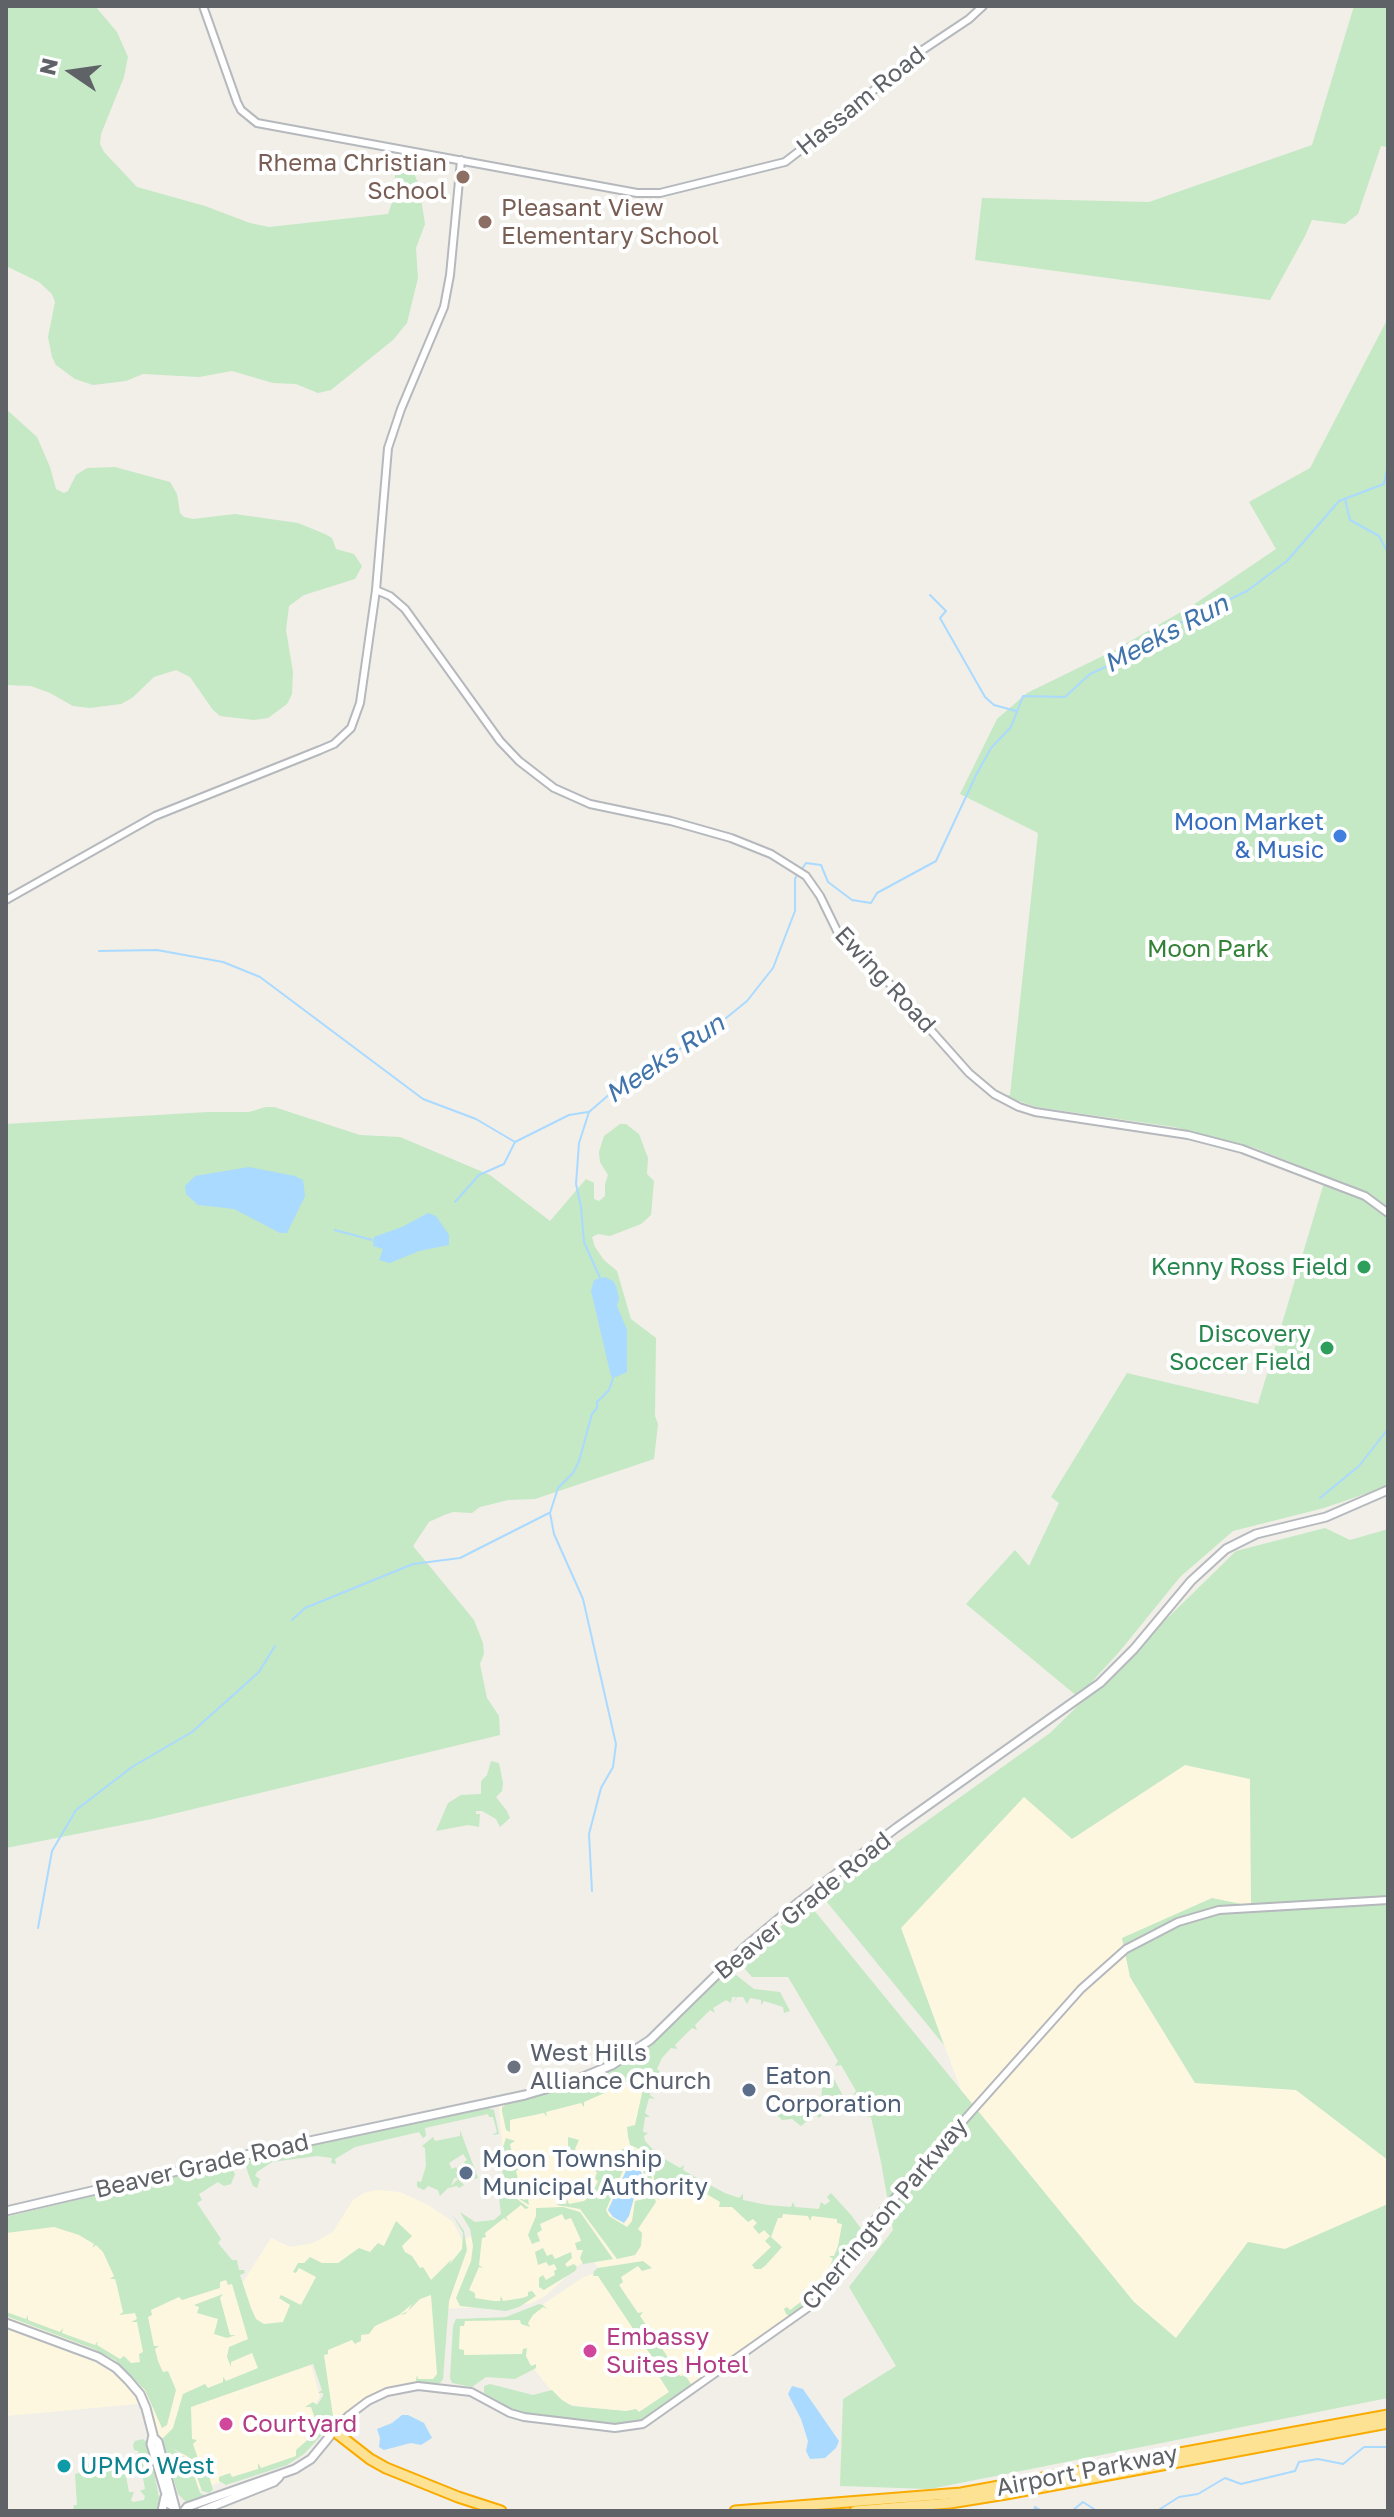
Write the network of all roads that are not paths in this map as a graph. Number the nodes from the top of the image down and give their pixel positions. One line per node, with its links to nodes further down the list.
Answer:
1 (203, 6): 3 (street, Hassam Road)
2 (983, 6): 3 (street, Hassam Road)
3 (461, 160): 4 (street)
4 (376, 590): 5 (street); 6 (street, Ewing Road)
5 (6, 900)
6 (1388, 1213)
7 (1388, 1490): 9 (main road, Beaver Grade Road)
8 (1388, 1900): 13 (street, Cherrington Parkway)
9 (6, 2211)
10 (6, 2323): 15 (main road)
11 (1388, 2412): 22 (highway, Airport Parkway)
12 (1388, 2423): 23 (highway, Airport Parkway)
13 (334, 2431): 14 (main road, Cherrington Parkway); 21 (highway)
14 (280, 2476): 16 (main road, Cherrington Parkway); 20 (main road, Cherrington Parkway)
15 (169, 2492): 16 (main road); 17 (main road); 18 (main road)
16 (205, 2501): 19 (main road, Cherrington Parkway)
17 (175, 2509)
18 (162, 2511)
19 (184, 2511)
20 (201, 2511)
21 (501, 2511)
22 (735, 2511)
23 (855, 2511)

